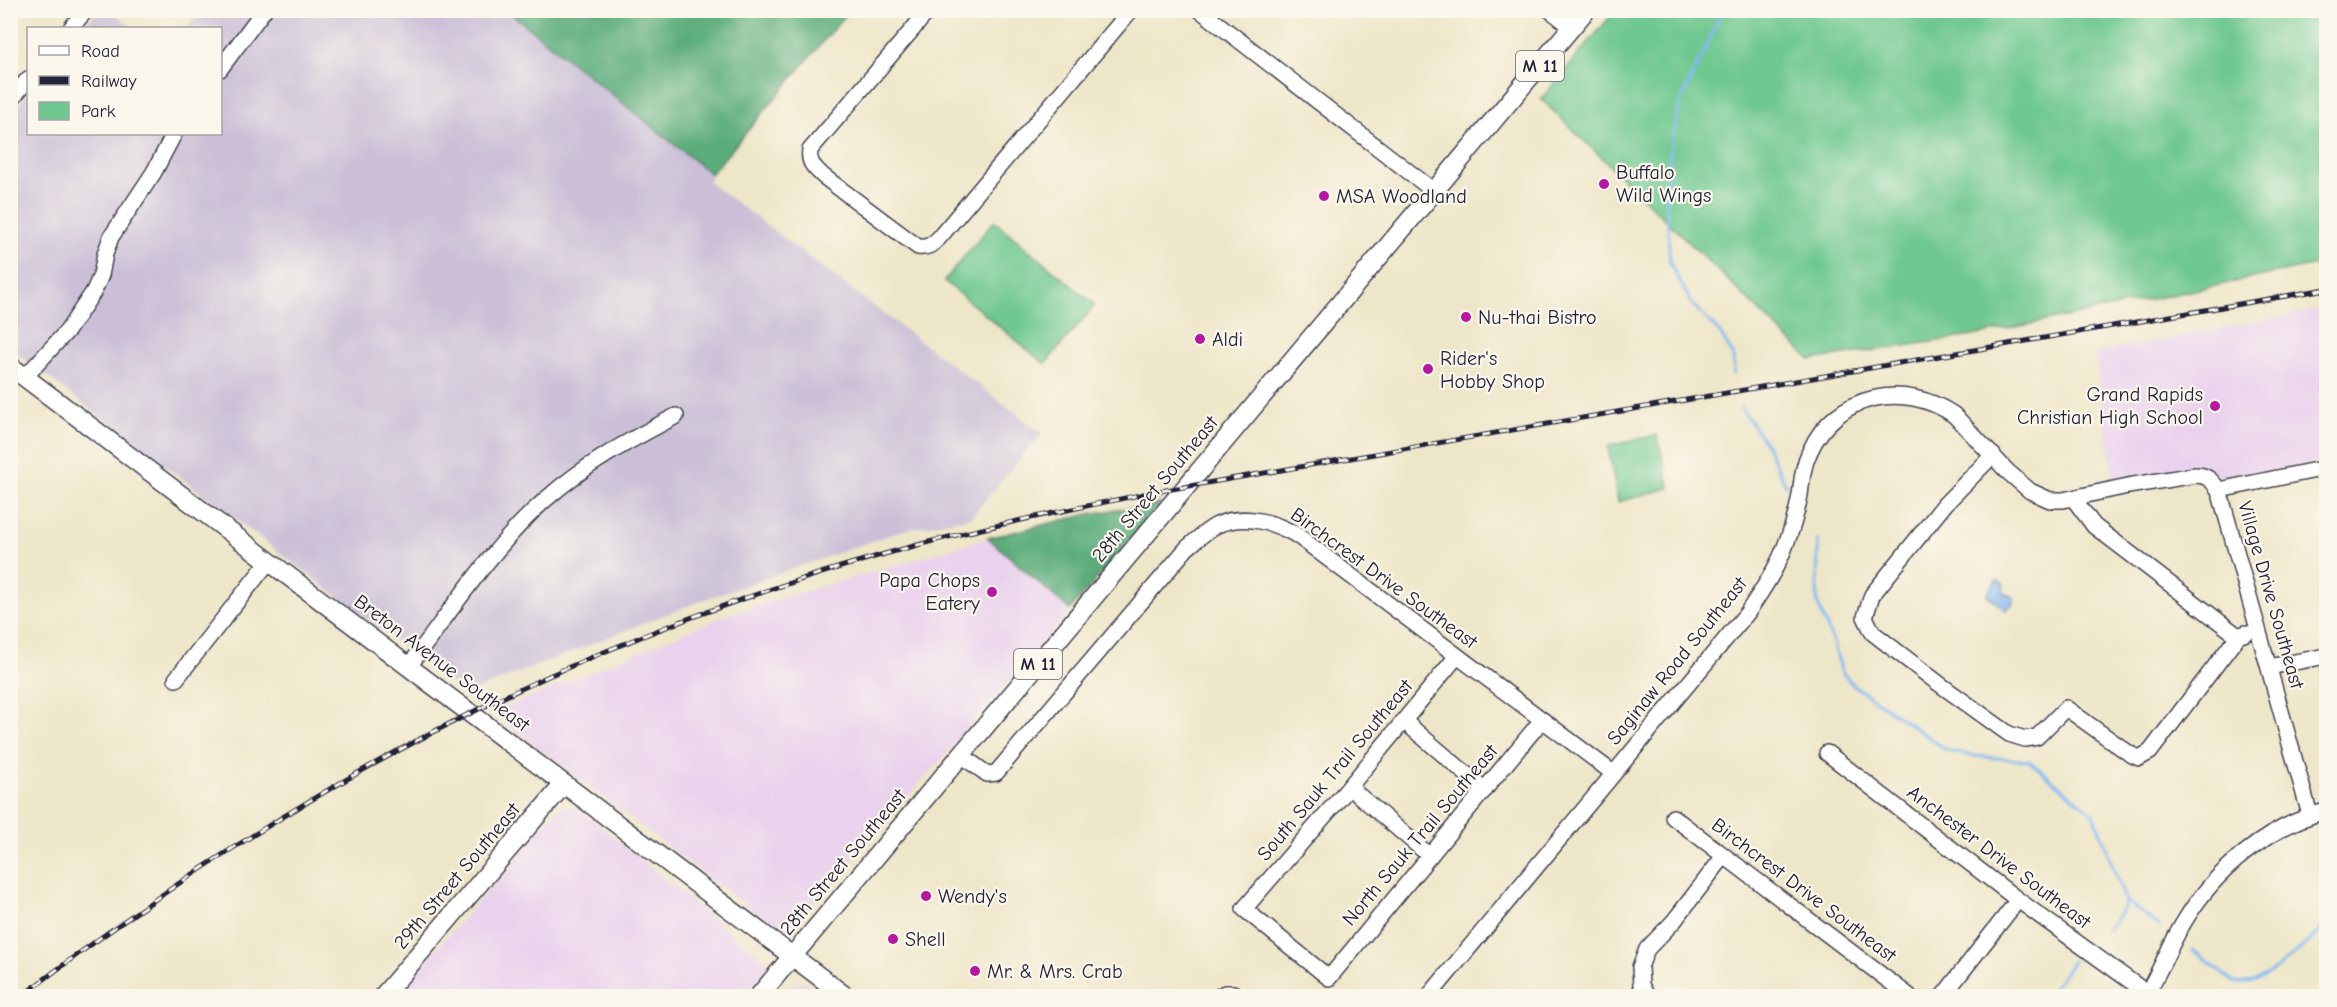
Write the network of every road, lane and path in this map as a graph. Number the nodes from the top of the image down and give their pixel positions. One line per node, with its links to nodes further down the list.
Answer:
1 (86, 10): 8 (street)
2 (264, 10): 10 (street)
3 (929, 10): 4 (street)
4 (1131, 10)
5 (1200, 10): 14 (street)
6 (1550, 10): 9 (street)
7 (1586, 10): 9 (main road, 28th Street Southeast / M 11)
8 (72, 27)
9 (1572, 27): 14 (main road, 28th Street Southeast / M 11)
10 (222, 66)
11 (27, 80): 12 (street)
12 (10, 101)
13 (173, 135): 16 (street)
14 (1436, 192): 34 (main road, 28th Street Southeast / M 11)
15 (10, 366): 16 (main road, Breton Avenue Southeast)
16 (25, 377): 23 (main road, Breton Avenue Southeast)
17 (676, 416): 28 (street)
18 (1993, 455): 22 (street, Saginaw Road Southeast); 25 (street); 35 (street, Saginaw Road Southeast)
19 (2326, 468): 21 (street, Village Drive Southeast)
20 (2195, 475): 21 (street, Village Drive Southeast); 22 (street, Saginaw Road Southeast)
21 (2219, 490): 24 (street, Village Drive Southeast)
22 (2073, 498): 25 (street)
23 (269, 561): 28 (main road, Breton Avenue Southeast); 30 (street)
24 (2258, 629): 25 (street); 29 (street, Village Drive Southeast)
25 (2238, 636)
26 (1457, 656): 31 (street, Birchcrest Drive Southeast); 32 (street, South Sauk Trail Southeast); 34 (street, Birchcrest Drive Southeast)
27 (2326, 656): 29 (street)
28 (409, 666): 36 (main road, Breton Avenue Southeast)
29 (2269, 667): 40 (street, Village Drive Southeast)
30 (176, 679)
31 (1542, 720): 35 (street, Birchcrest Drive Southeast); 38 (street, North Sauk Trail Southeast)
32 (1404, 722): 37 (street, South Sauk Trail Southeast); 38 (street)
33 (1827, 753): 44 (street, Anchester Drive Southeast)
34 (961, 755): 45 (main road, 28th Street Southeast / M 11)
35 (1614, 773): 53 (street, Saginaw Road Southeast)
36 (564, 784): 45 (main road, Breton Avenue Southeast); 48 (main road, 29th Street Southeast)
37 (1350, 787): 42 (street); 46 (street, South Sauk Trail Southeast)
38 (1485, 790): 42 (street, North Sauk Trail Southeast)
39 (2326, 812): 40 (street)
40 (2310, 815): 47 (street)
41 (1673, 817): 43 (street, Birchcrest Drive Southeast)
42 (1430, 856): 46 (street, North Sauk Trail Southeast)
43 (1724, 856): 54 (street); 55 (street, Birchcrest Drive Southeast)
44 (2018, 900): 47 (street, Anchester Drive Southeast); 56 (street)
45 (793, 957): 49 (main road, 28th Street Southeast / M 11); 50 (main road, Breton Avenue Southeast)
46 (1329, 978)
47 (2146, 995)
48 (383, 996)
49 (759, 996)
50 (845, 996)
51 (1220, 996): 52 (street)
52 (1238, 996)
53 (1429, 996)
54 (1647, 996)
55 (1910, 996)
56 (1943, 996)

